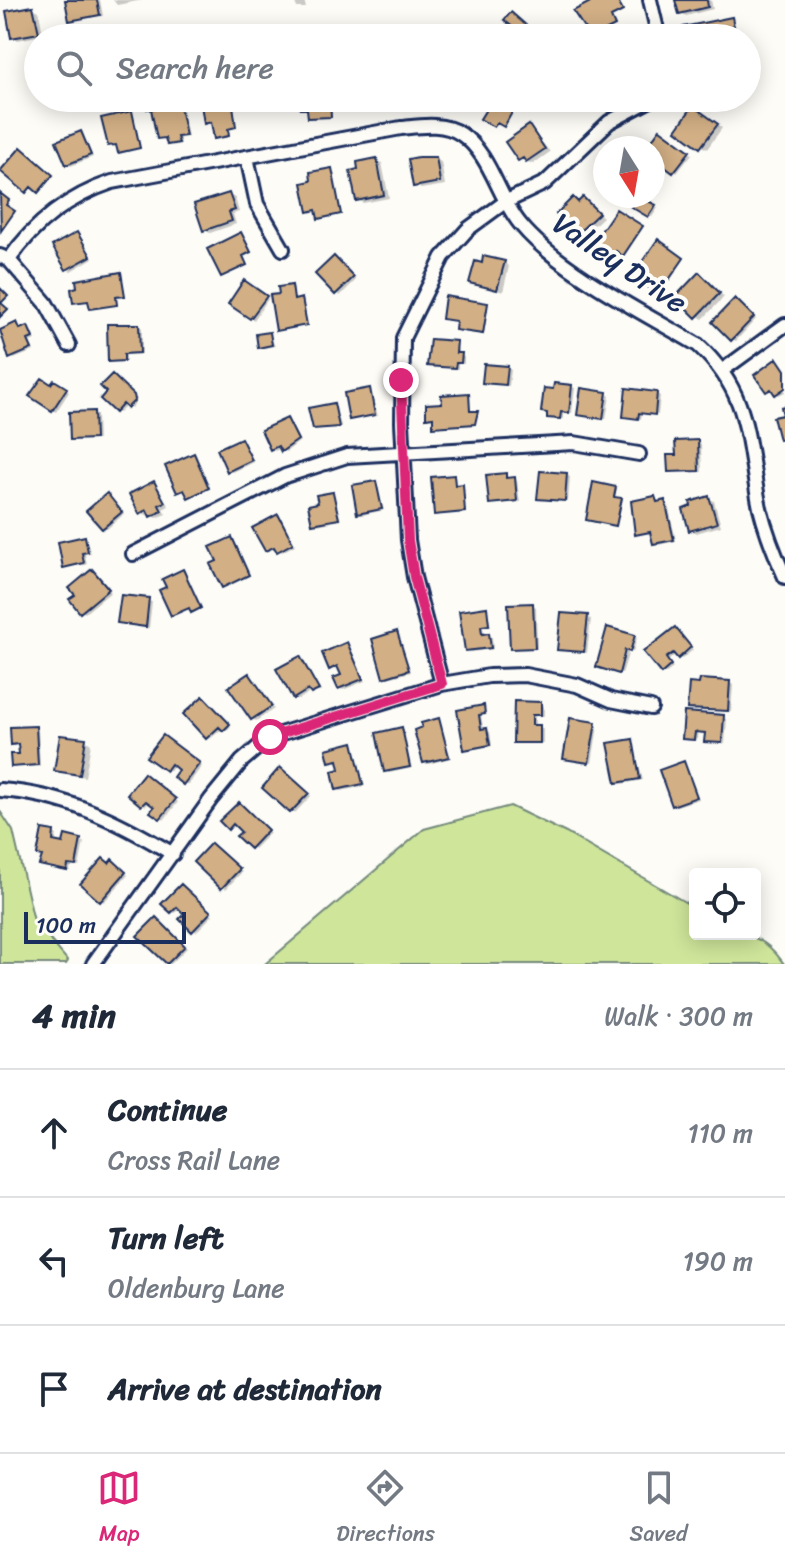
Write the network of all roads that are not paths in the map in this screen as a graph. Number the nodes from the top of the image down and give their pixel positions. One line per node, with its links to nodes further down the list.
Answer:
1 (650, 0): 2 (street)
2 (656, 24)
3 (630, 112): 5 (street)
4 (247, 157): 5 (street, Valley Drive); 6 (street); 7 (street, Valley Drive)
5 (505, 202): 10 (street, Valley Drive); 11 (street)
6 (283, 249)
7 (4, 258): 9 (street)
8 (785, 325): 10 (street)
9 (69, 345)
10 (723, 370): 14 (street, Valley Drive)
11 (404, 451): 12 (street); 13 (street); 15 (street)
12 (639, 454)
13 (133, 554)
14 (785, 577)
15 (442, 684): 16 (street); 18 (street)
16 (651, 708)
17 (0, 790): 18 (street)
18 (173, 854): 19 (street)
19 (93, 964)

